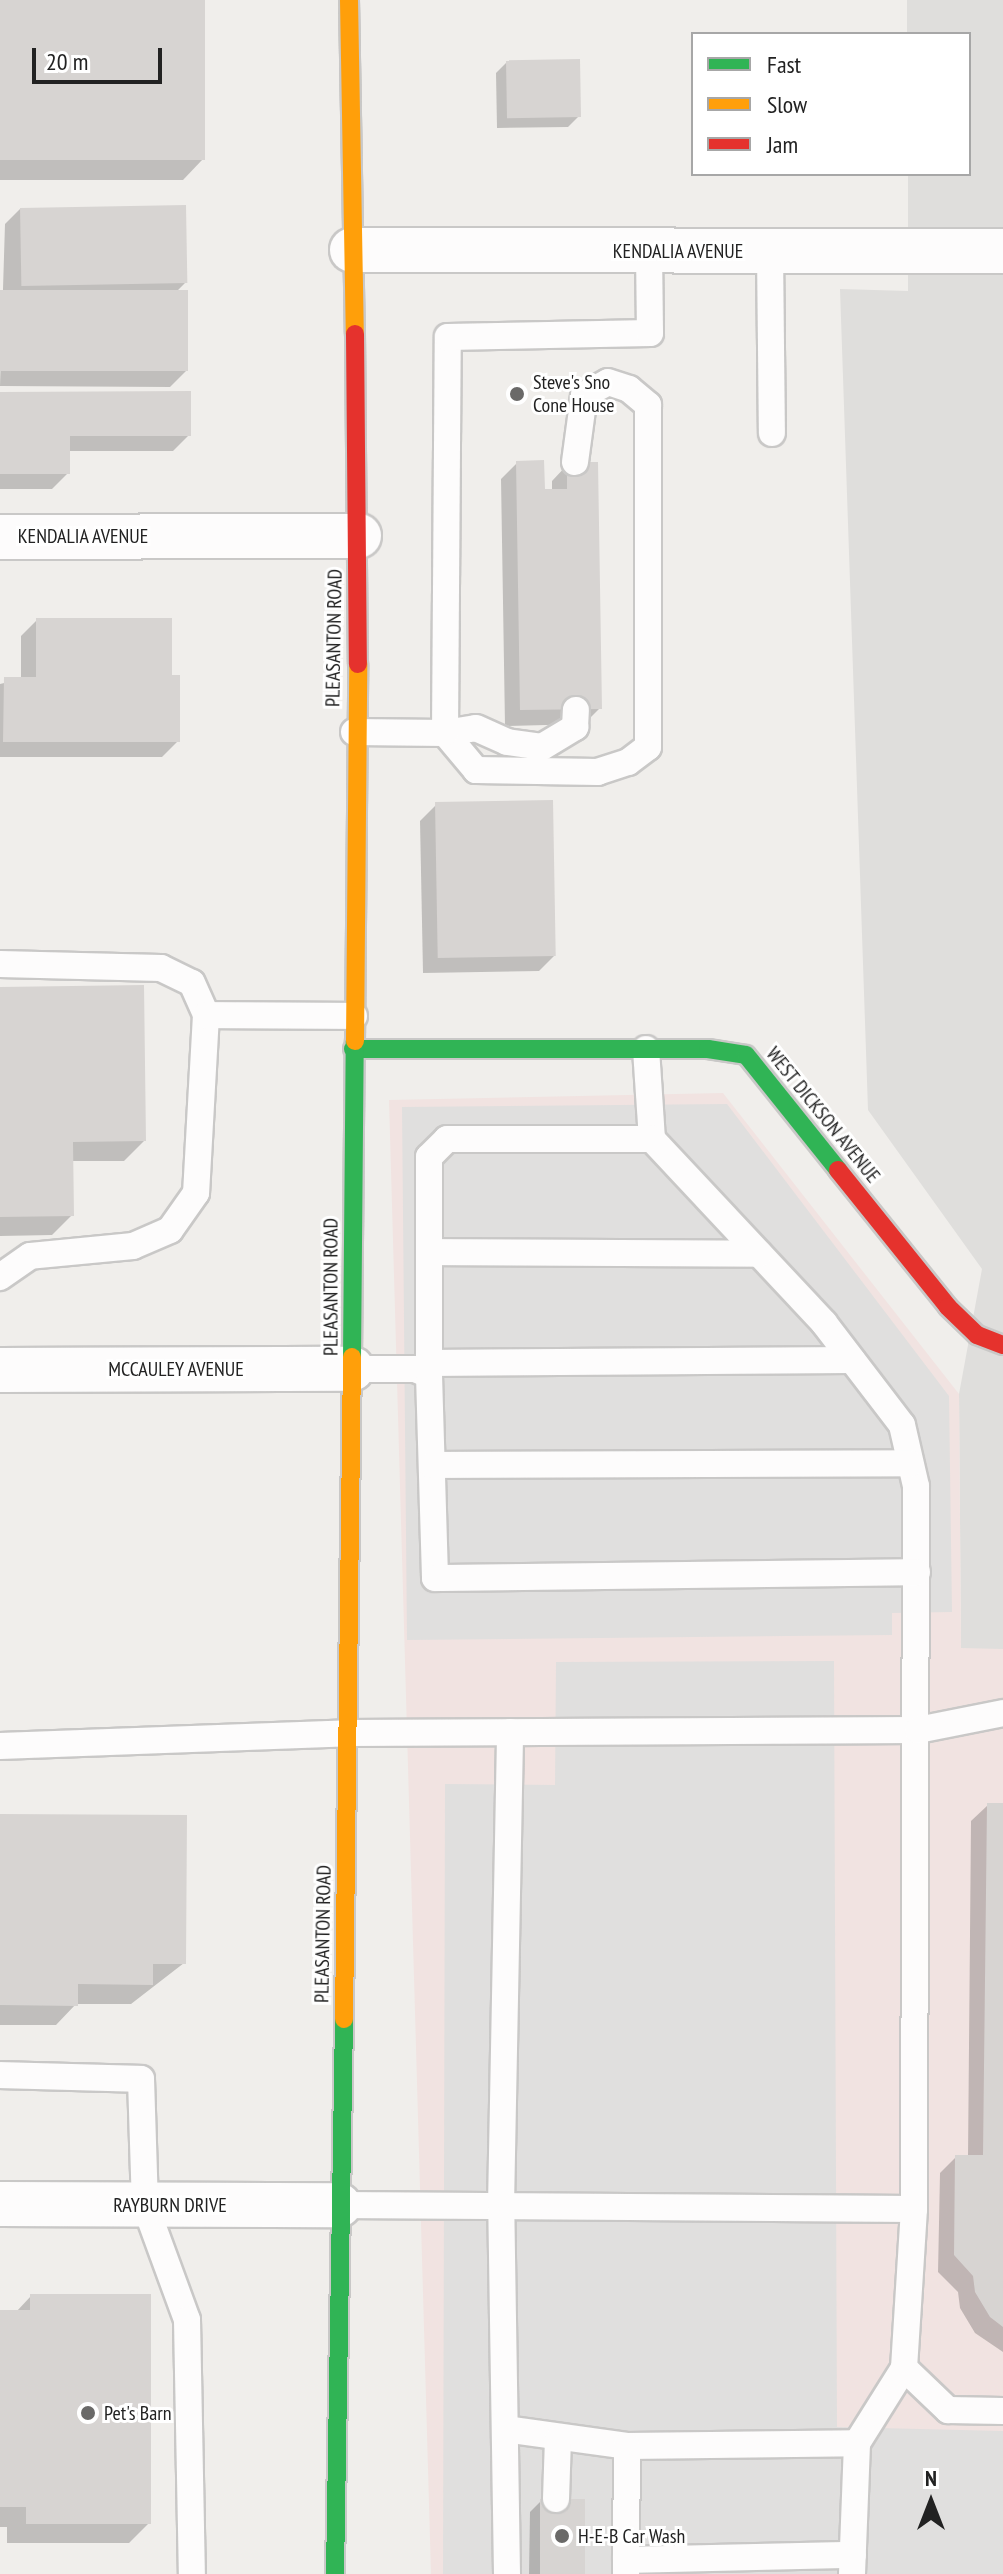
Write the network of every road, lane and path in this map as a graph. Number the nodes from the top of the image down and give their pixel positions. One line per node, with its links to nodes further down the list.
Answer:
1 (349, 0): 2 (main road, PLEASANTON ROAD)
2 (352, 250): 3 (street, KENDALIA AVENUE); 8 (main road, PLEASANTON ROAD)
3 (649, 251): 4 (street, KENDALIA AVENUE); 12 (lane)
4 (770, 251): 5 (street, KENDALIA AVENUE); 6 (lane)
5 (1003, 251)
6 (772, 433)
7 (575, 462): 12 (lane)
8 (359, 536): 9 (street, KENDALIA AVENUE); 11 (main road, PLEASANTON ROAD)
9 (0, 537)
10 (576, 710): 12 (lane)
11 (354, 732): 12 (lane); 15 (main road, PLEASANTON ROAD)
12 (445, 733)
13 (0, 964): 14 (lane)
14 (206, 1015): 15 (lane); 21 (lane)
15 (354, 1016): 16 (main road, PLEASANTON ROAD)
16 (353, 1049): 17 (main road, WEST DICKSON AVENUE); 24 (main road, PLEASANTON ROAD)
17 (646, 1049): 18 (lane); 22 (main road, WEST DICKSON AVENUE)
18 (652, 1139): 19 (lane); 20 (lane)
19 (429, 1252): 20 (lane); 25 (lane)
20 (759, 1254): 23 (lane)
21 (0, 1277)
22 (1003, 1345)
23 (852, 1360): 25 (lane); 27 (lane)
24 (352, 1369): 25 (lane); 26 (street, MCCAULEY AVENUE); 33 (main road, PLEASANTON ROAD)
25 (429, 1369): 28 (lane)
26 (0, 1370)
27 (910, 1463): 28 (lane); 29 (lane)
28 (432, 1465): 29 (lane)
29 (917, 1572): 31 (lane)
30 (1003, 1713): 31 (lane)
31 (918, 1730): 32 (lane); 40 (lane)
32 (510, 1732): 33 (lane); 39 (lane)
33 (349, 1733): 34 (lane); 38 (main road, PLEASANTON ROAD)
34 (0, 1746)
35 (0, 2075): 37 (lane)
36 (0, 2204): 37 (street, RAYBURN DRIVE)
37 (145, 2205): 38 (street, RAYBURN DRIVE); 50 (lane)
38 (339, 2205): 39 (lane); 51 (main road, PLEASANTON ROAD)
39 (501, 2206): 40 (lane); 43 (lane)
40 (914, 2209): 41 (lane)
41 (904, 2368): 42 (lane); 45 (lane)
42 (1003, 2411)
43 (505, 2429): 44 (lane); 52 (lane)
44 (558, 2439): 46 (lane); 47 (lane)
45 (857, 2443): 46 (lane); 48 (lane)
46 (627, 2446): 49 (lane)
47 (556, 2499)
48 (852, 2564): 49 (lane)
49 (626, 2567)
50 (192, 2574)
51 (335, 2574)
52 (507, 2574)

